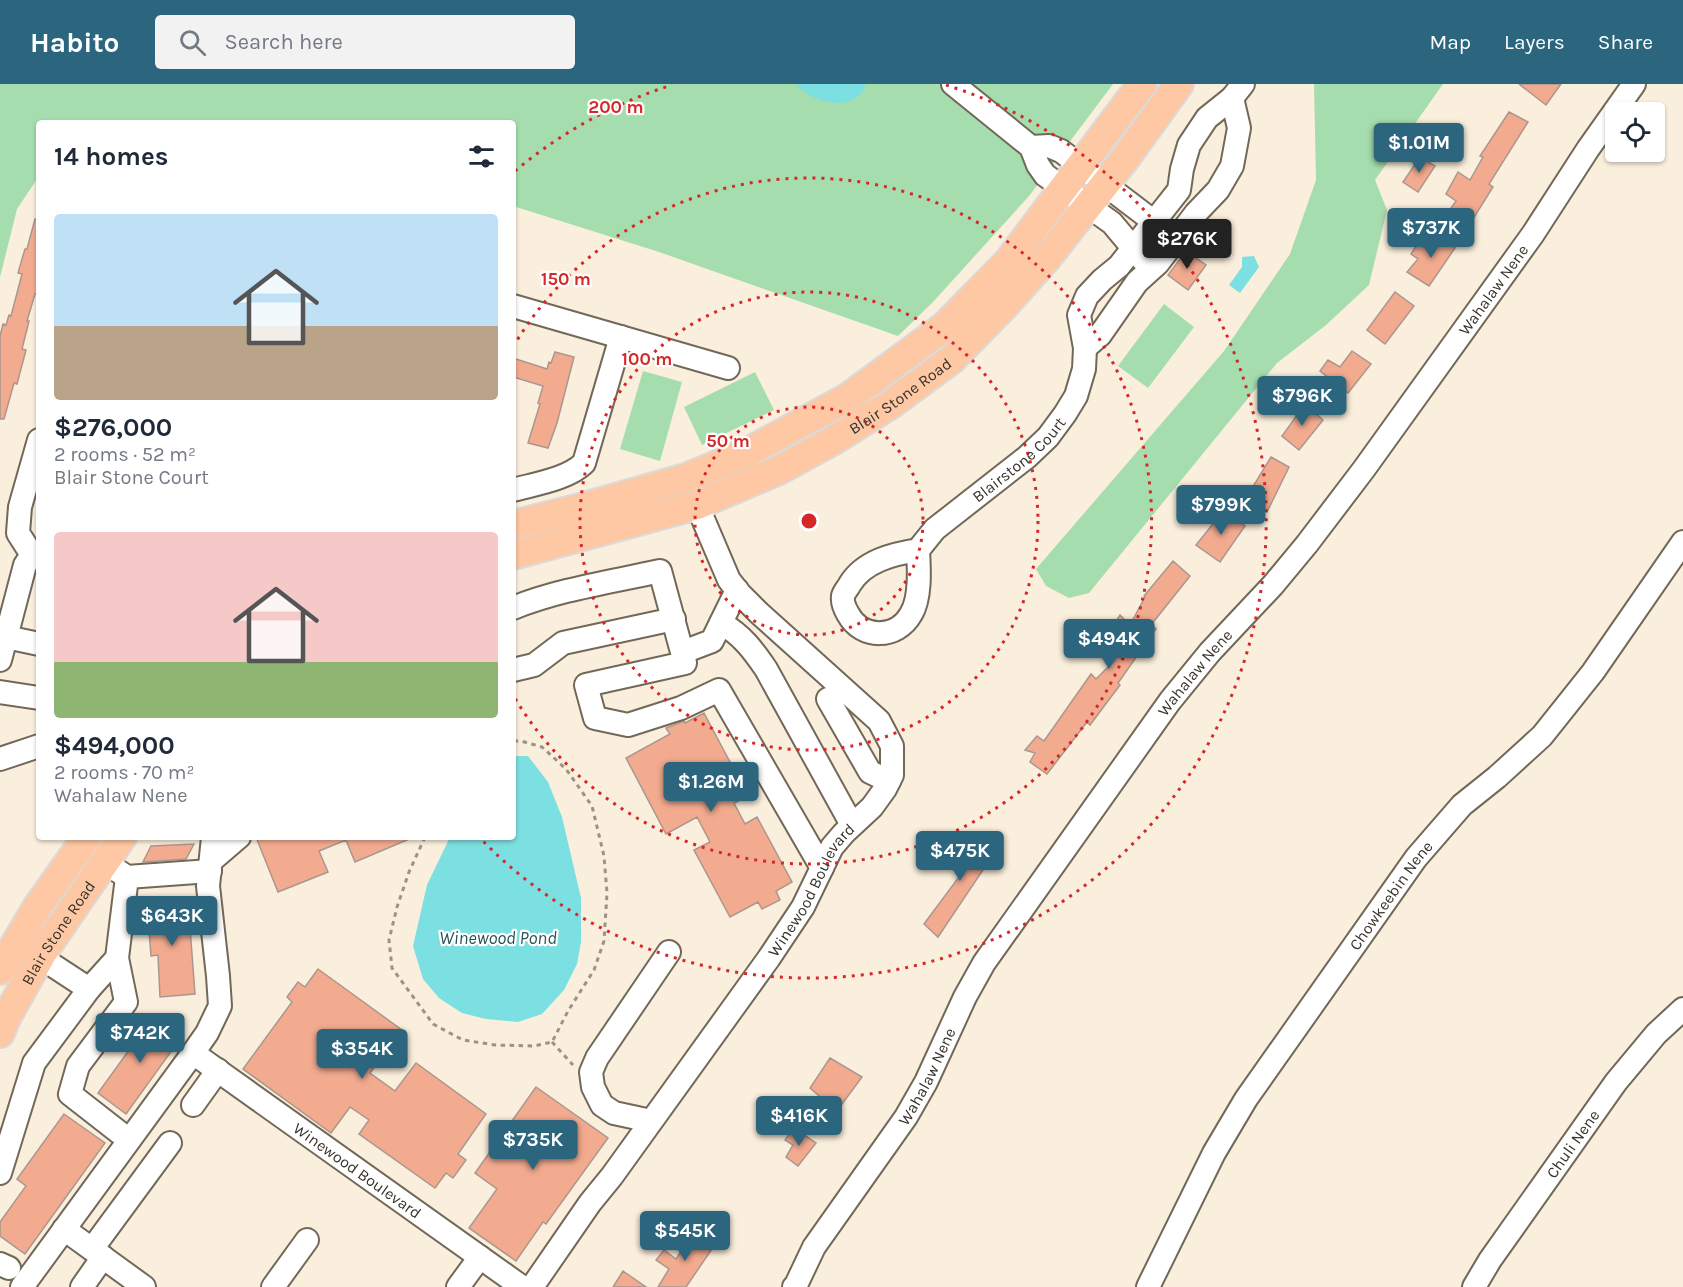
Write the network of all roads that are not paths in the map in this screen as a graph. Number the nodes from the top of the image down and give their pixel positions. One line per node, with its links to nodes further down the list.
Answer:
1 (953, 84): 6 (street)
2 (1142, 84): 7 (main road, Blair Stone Road)
3 (1179, 84): 8 (main road, Blair Stone Road)
4 (1634, 84): 70 (street, Wahalaw Nene)
5 (1238, 91): 11 (street, Blairstone Court); 12 (street)
6 (1031, 147): 7 (street); 9 (street)
7 (1081, 166): 8 (street); 9 (main road, Blair Stone Road)
8 (1105, 184): 10 (main road, Blair Stone Road); 11 (street)
9 (1064, 189): 10 (street); 20 (main road, Blair Stone Road)
10 (1087, 207): 13 (street); 22 (main road, Blair Stone Road)
11 (1154, 223): 12 (street); 13 (street, Blairstone Court)
12 (1177, 238): 14 (street)
13 (1134, 249): 14 (street); 17 (street, Blairstone Court)
14 (1152, 269): 17 (street)
15 (516, 307): 16 (street)
16 (621, 337): 18 (street); 21 (street)
17 (1085, 348): 25 (street, Blairstone Court)
18 (728, 368)
19 (36, 451): 26 (street)
20 (686, 478): 22 (main road); 23 (main road, Blair Stone Road)
21 (516, 489)
22 (698, 505): 27 (main road, Blair Stone Road); 28 (street, Winewood Boulevard)
23 (516, 524)
24 (1683, 542): 78 (street, Chowkeebin Nene)
25 (918, 550)
26 (36, 554): 32 (street)
27 (516, 554)
28 (737, 590): 31 (street); 42 (street, Winewood Boulevard)
29 (516, 607): 30 (street)
30 (674, 619): 34 (street); 36 (street)
31 (721, 623): 34 (street); 43 (street)
32 (6, 637): 33 (street); 35 (street)
33 (36, 643)
34 (683, 652): 49 (street)
35 (0, 660)
36 (516, 669)
37 (0, 692): 38 (street)
38 (36, 698)
39 (828, 699): 42 (street)
40 (36, 747): 41 (street)
41 (0, 759)
42 (889, 781): 43 (street, Winewood Boulevard)
43 (852, 825): 49 (street, Winewood Boulevard)
44 (85, 840): 51 (main road, Blair Stone Road)
45 (121, 840): 50 (main road, Blair Stone Road)
46 (213, 840): 48 (street)
47 (236, 840): 48 (street)
48 (210, 866): 50 (street); 59 (street)
49 (822, 868): 62 (street, Winewood Boulevard)
50 (116, 869): 53 (main road, Blair Stone Road); 54 (street)
51 (15, 942): 53 (main road); 55 (main road, Blair Stone Road)
52 (669, 952): 62 (street)
53 (40, 957): 56 (street); 58 (main road, Blair Stone Road)
54 (117, 958): 56 (street); 63 (street)
55 (0, 969)
56 (89, 989): 65 (street)
57 (1683, 1009): 79 (street, Chuli Nene)
58 (0, 1033)
59 (193, 1053): 60 (street, Winewood Boulevard); 66 (street)
60 (218, 1070): 61 (street); 69 (street, Winewood Boulevard)
61 (193, 1105)
62 (651, 1121): 77 (street, Winewood Boulevard)
63 (120, 1133)
64 (170, 1143): 68 (street)
65 (0, 1173)
66 (64, 1229): 68 (street); 71 (street)
67 (307, 1240): 74 (street)
68 (98, 1253): 72 (street); 73 (street)
69 (480, 1257): 75 (street); 76 (street, Winewood Boulevard)
70 (796, 1286)
71 (22, 1287)
72 (82, 1287)
73 (144, 1287)
74 (273, 1287)
75 (458, 1287)
76 (522, 1287)
77 (532, 1287)
78 (1148, 1287)
79 (1474, 1287)

